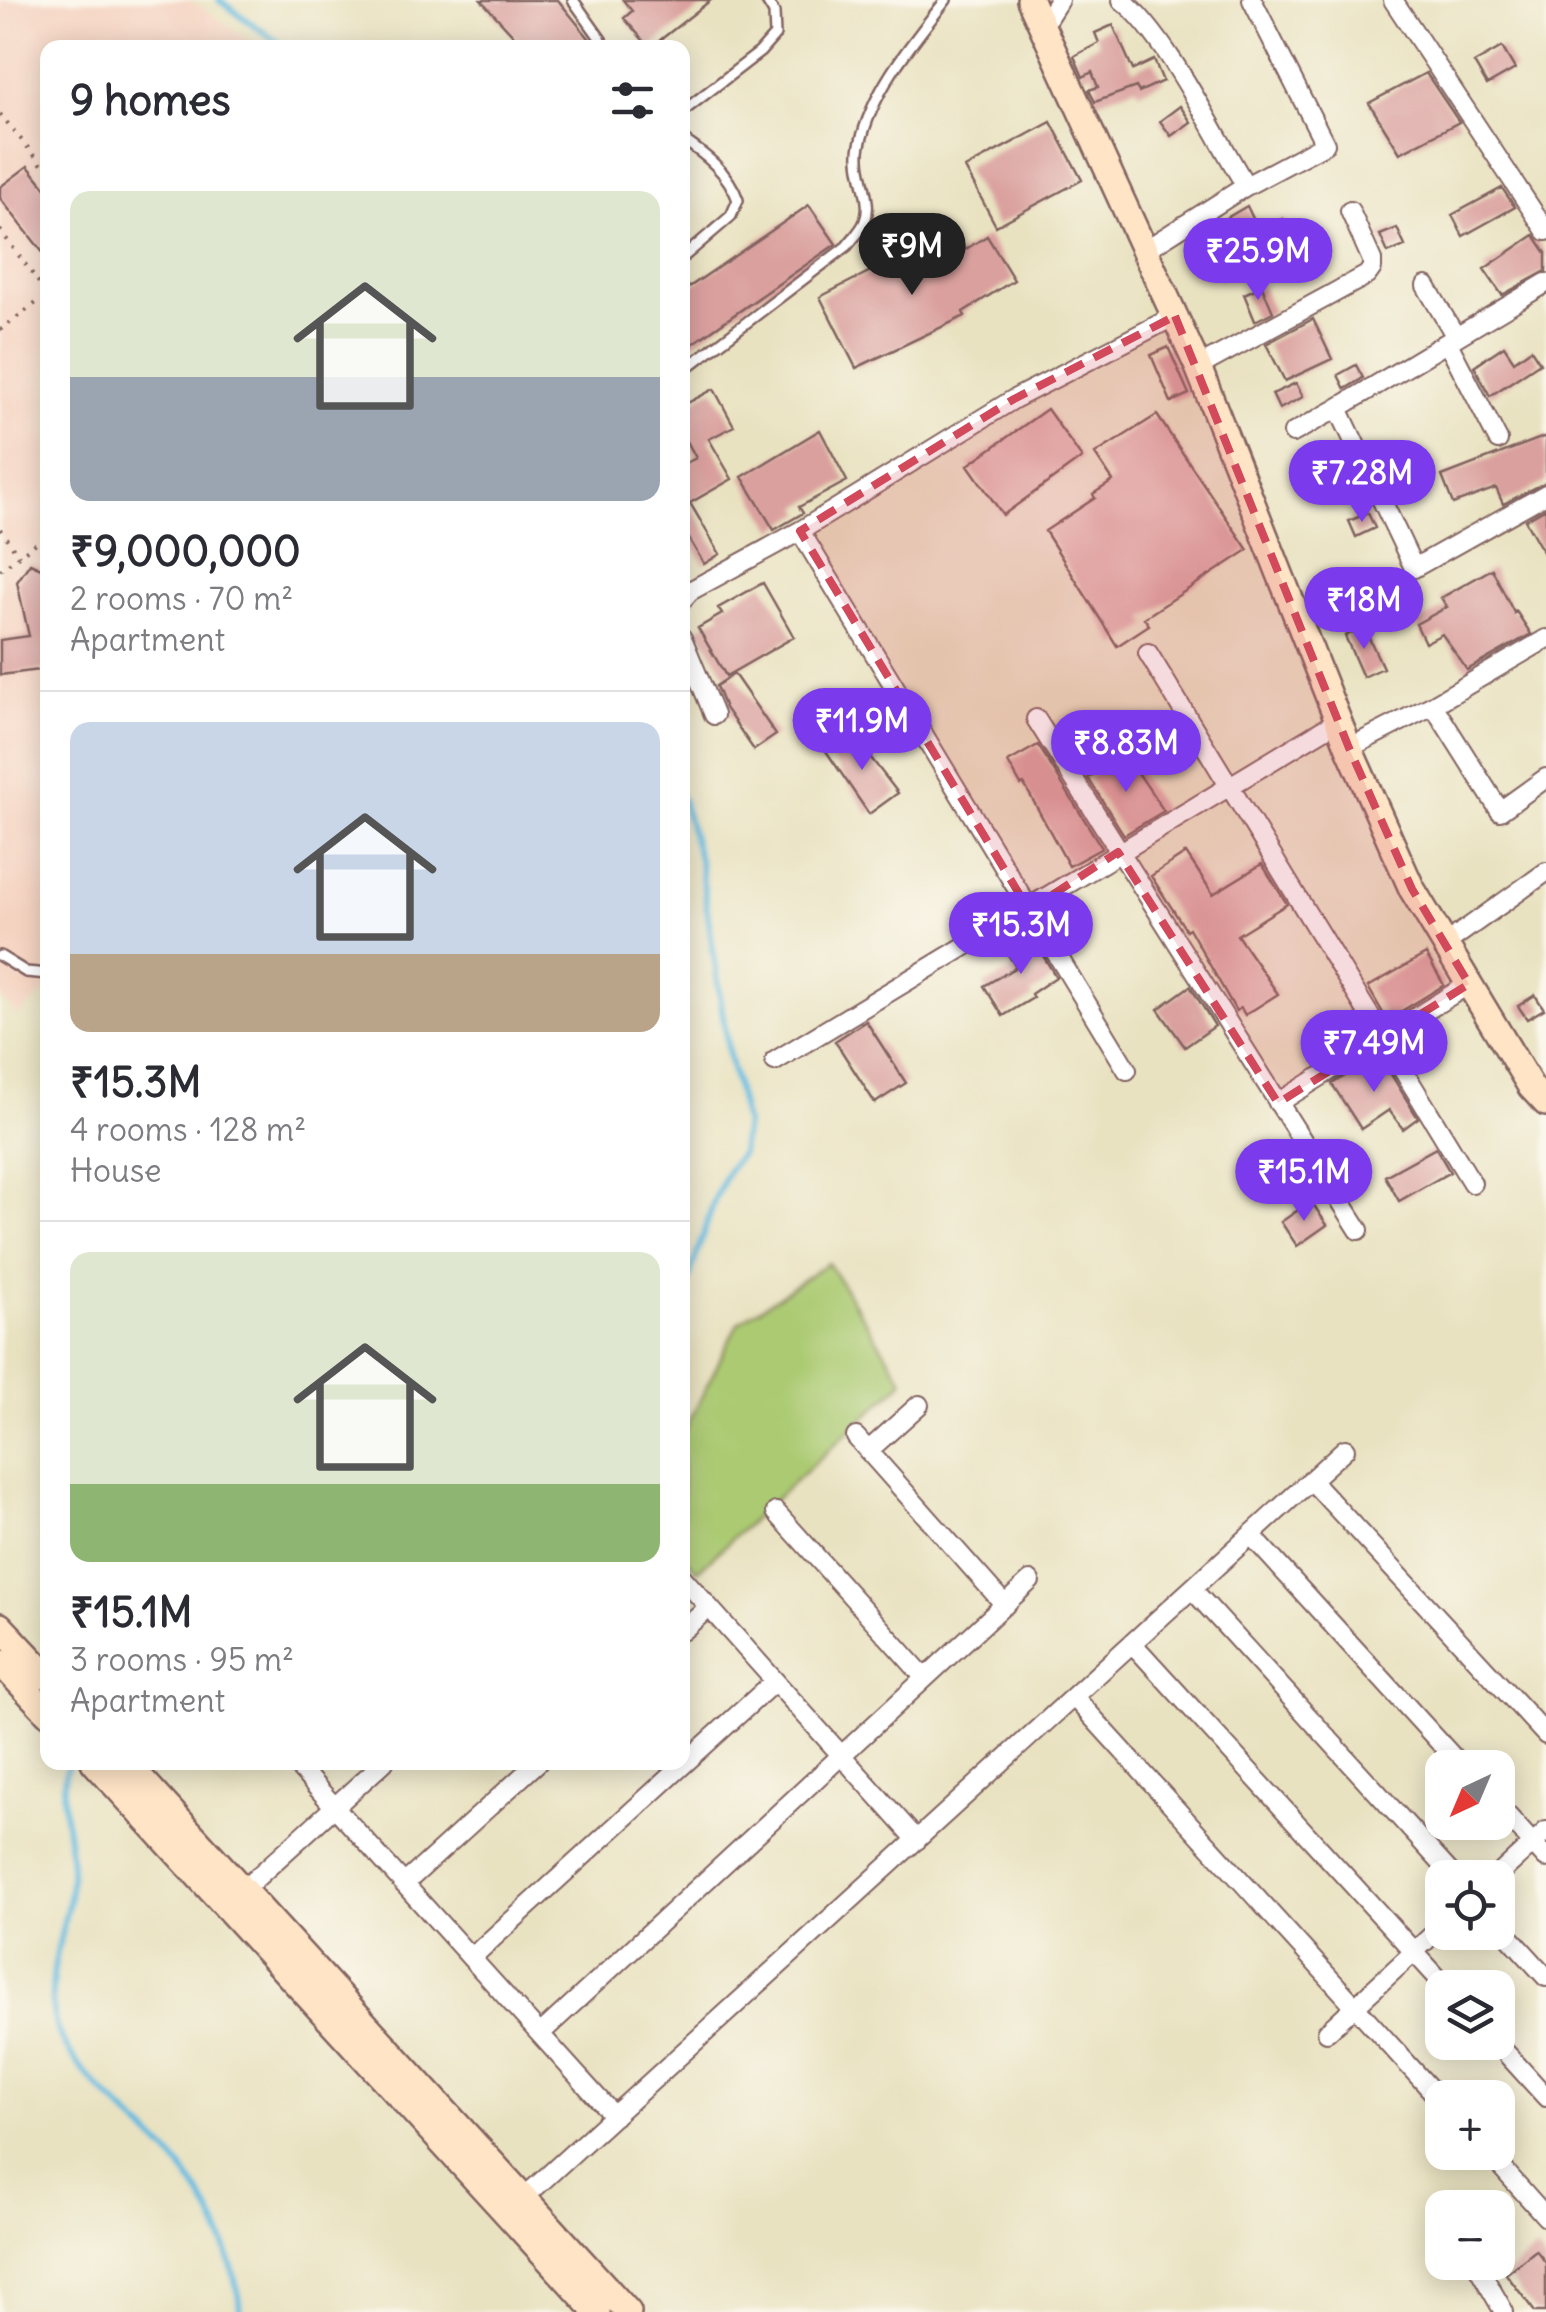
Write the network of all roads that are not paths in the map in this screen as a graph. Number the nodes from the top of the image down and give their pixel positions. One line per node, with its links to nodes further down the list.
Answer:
1 (573, 0): 10 (lane)
2 (766, 0): 11 (lane)
3 (946, 0): 22 (lane)
4 (1030, 0): 9 (street)
5 (1059, 0): 9 (street)
6 (1122, 0): 13 (street)
7 (1252, 0): 13 (street)
8 (1393, 0): 15 (street)
9 (1041, 28): 16 (street)
10 (600, 40)
11 (690, 106)
12 (690, 144): 17 (lane)
13 (1246, 186): 16 (street)
14 (1350, 211): 23 (street)
15 (1546, 231)
16 (1145, 250): 20 (street)
17 (690, 251)
18 (1546, 283): 21 (street)
19 (1426, 286): 21 (street)
20 (1175, 316): 23 (street); 28 (street)
21 (1452, 340): 24 (street); 26 (street)
22 (690, 365)
23 (1198, 366): 36 (street)
24 (1338, 408): 25 (street); 27 (street)
25 (1293, 433)
26 (1498, 440)
27 (1546, 494)
28 (800, 531): 29 (street); 42 (street)
29 (690, 591)
30 (1546, 639): 33 (street)
31 (1148, 653): 39 (street)
32 (690, 657): 34 (street)
33 (1433, 705): 37 (street); 38 (street)
34 (714, 715)
35 (1036, 719): 40 (street)
36 (1340, 720): 37 (street); 39 (street)
37 (1349, 748): 43 (street)
38 (1546, 778)
39 (1228, 787): 40 (street); 47 (street)
40 (1118, 852): 42 (street); 51 (street)
41 (1546, 872): 43 (street)
42 (1029, 910): 48 (street); 49 (street)
43 (1445, 944): 46 (street)
44 (0, 956): 45 (lane)
45 (40, 973)
46 (1469, 984): 47 (street); 50 (street)
47 (1382, 1037): 51 (street); 52 (street)
48 (775, 1060)
49 (1128, 1070)
50 (1546, 1102)
51 (1278, 1103): 53 (street)
52 (1472, 1184)
53 (1359, 1230)
54 (919, 1405): 62 (street)
55 (1345, 1449): 56 (street)
56 (1310, 1480): 58 (street); 73 (street)
57 (776, 1512): 69 (street)
58 (1251, 1535): 61 (street); 74 (street)
59 (1030, 1581): 62 (street)
60 (690, 1587): 63 (street)
61 (1192, 1589): 66 (street); 88 (street)
62 (1005, 1604): 69 (street)
63 (709, 1607): 64 (street); 70 (street)
64 (690, 1624)
65 (0, 1626): 68 (street)
66 (1132, 1643): 71 (street); 94 (street)
67 (0, 1662): 72 (street)
68 (40, 1668)
69 (925, 1678): 75 (street)
70 (775, 1681): 75 (street); 76 (street)
71 (1074, 1697): 86 (street); 98 (street)
72 (40, 1704)
73 (1546, 1735)
74 (1448, 1750)
75 (842, 1756): 86 (street); 100 (street)
76 (690, 1758)
77 (123, 1770): 91 (street)
78 (123, 1770): 106 (street)
79 (301, 1770): 83 (street)
80 (375, 1770): 83 (street)
81 (529, 1770): 90 (street)
82 (677, 1770): 95 (street)
83 (335, 1807): 90 (street); 91 (street)
84 (1515, 1818): 85 (street)
85 (1539, 1837): 87 (street); 89 (street)
86 (917, 1840): 104 (street)
87 (1546, 1858)
88 (1439, 1860)
89 (1514, 1860)
90 (404, 1884): 95 (street)
91 (242, 1890): 106 (street)
92 (1425, 1942): 94 (street)
93 (1515, 1943): 97 (street)
94 (1414, 1952): 96 (street); 98 (street)
95 (471, 1958): 100 (street)
96 (1430, 1970)
97 (1546, 1978)
98 (1356, 2006): 99 (street); 102 (street)
99 (1327, 2032)
100 (540, 2034): 104 (street)
101 (1512, 2060): 103 (street)
102 (1425, 2083)
103 (1546, 2098)
104 (614, 2116): 106 (street)
105 (1504, 2170): 107 (street)
106 (515, 2206): 109 (street); 110 (street)
107 (1546, 2216)
108 (1485, 2280): 111 (street)
109 (597, 2312)
110 (628, 2312)
111 (1504, 2312)

